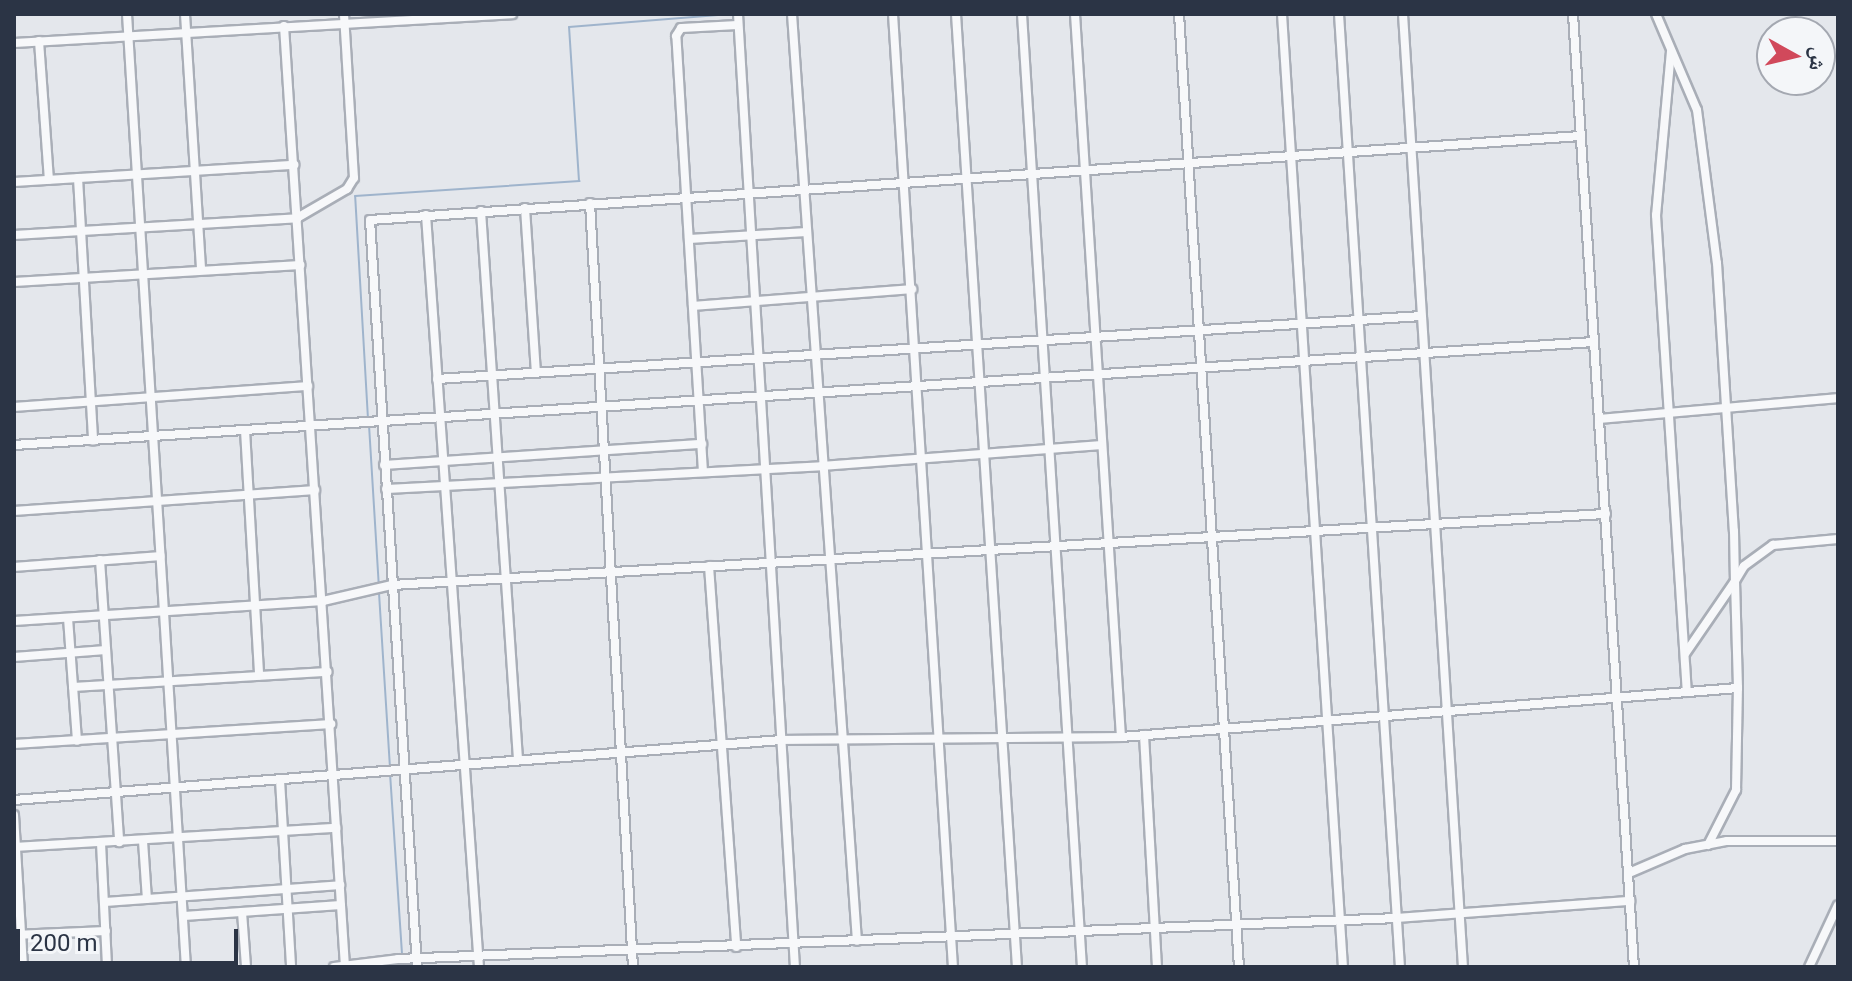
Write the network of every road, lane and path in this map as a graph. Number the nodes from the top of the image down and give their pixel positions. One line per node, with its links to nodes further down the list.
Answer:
1 (127, 14): 21 (street)
2 (185, 14): 20 (street)
3 (512, 14): 16 (street)
4 (738, 14): 18 (street)
5 (792, 14): 40 (street)
6 (893, 14): 38 (street)
7 (956, 14): 35 (street)
8 (1022, 14): 33 (street)
9 (1075, 14): 31 (street)
10 (1179, 14): 29 (street)
11 (1282, 14): 28 (street)
12 (1339, 14): 27 (street)
13 (1403, 14): 26 (street)
14 (1573, 14): 25 (street)
15 (1656, 14): 24 (street)
16 (413, 16): 17 (street)
17 (344, 18): 19 (street); 47 (street)
18 (738, 25): 41 (street); 42 (street)
19 (284, 26): 20 (street); 30 (street)
20 (187, 31): 21 (street); 32 (street)
21 (128, 36): 22 (street); 34 (street)
22 (39, 41): 23 (street); 37 (street)
23 (14, 43)
24 (1671, 50): 97 (street); 99 (street)
25 (1581, 136): 26 (street); 70 (street)
26 (1411, 147): 27 (street); 64 (street)
27 (1349, 150): 28 (street); 65 (street)
28 (1293, 154): 29 (street); 66 (street)
29 (1189, 161): 31 (street); 67 (street)
30 (294, 165): 32 (street); 47 (street)
31 (1086, 169): 33 (street); 68 (street)
32 (194, 171): 34 (street); 48 (street)
33 (1034, 172): 35 (street); 69 (street)
34 (137, 174): 36 (street); 49 (street)
35 (967, 177): 38 (street); 71 (street)
36 (78, 178): 37 (street); 50 (street)
37 (49, 180): 39 (street)
38 (904, 181): 40 (street); 60 (street)
39 (14, 182)
40 (804, 188): 41 (street); 51 (street)
41 (748, 192): 42 (street); 52 (street)
42 (686, 197): 43 (street); 54 (street)
43 (590, 203): 44 (street); 80 (street)
44 (525, 208): 45 (street); 81 (street)
45 (481, 211): 46 (street); 83 (street)
46 (426, 215): 85 (street); 101 (street)
47 (297, 218): 48 (street); 55 (street)
48 (198, 224): 49 (street); 56 (street)
49 (140, 227): 50 (street); 57 (street)
50 (81, 231): 53 (street); 58 (street)
51 (807, 232): 52 (street); 61 (street)
52 (751, 234): 54 (street); 62 (street)
53 (14, 235)
54 (689, 239): 63 (street)
55 (300, 265): 56 (street); 88 (street)
56 (201, 270): 57 (street)
57 (144, 275): 58 (street); 91 (street)
58 (83, 279): 59 (street); 93 (street)
59 (14, 282)
60 (912, 289): 61 (street); 72 (street)
61 (811, 298): 62 (street); 74 (street)
62 (755, 302): 63 (street); 76 (street)
63 (693, 306): 78 (street)
64 (1421, 316): 65 (street); 73 (street)
65 (1360, 320): 66 (street); 75 (street)
66 (1303, 324): 67 (street); 77 (street)
67 (1199, 331): 68 (street); 79 (street)
68 (1095, 338): 69 (street); 82 (street)
69 (1044, 341): 71 (street); 84 (street)
70 (1594, 342): 73 (street); 102 (street)
71 (978, 346): 72 (street); 86 (street)
72 (916, 349): 74 (street); 87 (street)
73 (1423, 353): 75 (street); 129 (street)
74 (815, 356): 76 (street); 89 (street)
75 (1362, 356): 77 (street); 130 (street)
76 (758, 360): 78 (street); 90 (street)
77 (1305, 360): 79 (street); 131 (street)
78 (696, 362): 80 (street); 94 (street)
79 (1202, 365): 82 (street); 132 (street)
80 (599, 368): 81 (street); 96 (street)
81 (536, 372): 83 (street)
82 (1097, 372): 84 (street); 109 (street)
83 (492, 375): 85 (street); 98 (street)
84 (1047, 375): 86 (street); 110 (street)
85 (437, 379): 100 (street)
86 (980, 381): 87 (street); 112 (street)
87 (918, 385): 89 (street); 114 (street)
88 (308, 386): 91 (street); 103 (street)
89 (817, 392): 90 (street); 117 (street)
90 (761, 395): 94 (street); 118 (street)
91 (152, 396): 93 (street); 105 (street)
92 (1838, 398): 97 (street)
93 (90, 401): 95 (street); 106 (street)
94 (699, 401): 96 (street); 107 (street)
95 (14, 407)
96 (601, 407): 98 (street); 111 (street)
97 (1727, 407): 99 (street); 146 (street)
98 (494, 412): 100 (street); 113 (street)
99 (1668, 412): 102 (street); 157 (street)
100 (440, 417): 101 (street); 115 (street)
101 (382, 419): 103 (street); 116 (street)
102 (1600, 419): 128 (street)
103 (310, 424): 104 (street); 124 (street)
104 (245, 430): 105 (street); 125 (street)
105 (154, 437): 106 (street); 126 (street)
106 (93, 441): 108 (street)
107 (702, 444): 111 (street); 119 (street)
108 (14, 445)
109 (1101, 445): 110 (street); 134 (street)
110 (1051, 448): 112 (street); 135 (street)
111 (604, 450): 113 (street); 120 (street)
112 (986, 453): 114 (street); 136 (street)
113 (497, 457): 115 (street); 121 (street)
114 (923, 458): 117 (street); 137 (street)
115 (444, 461): 116 (street); 122 (street)
116 (384, 465): 123 (street)
117 (822, 466): 118 (street); 139 (street)
118 (765, 469): 119 (street); 141 (street)
119 (703, 472): 120 (street)
120 (606, 477): 121 (street); 144 (street)
121 (499, 482): 122 (street); 145 (street)
122 (446, 485): 123 (street); 147 (street)
123 (386, 489): 148 (street)
124 (315, 490): 125 (street); 149 (street)
125 (248, 493): 126 (street); 150 (street)
126 (158, 500): 127 (street); 138 (street)
127 (14, 511)
128 (1606, 514): 129 (street); 166 (street)
129 (1434, 523): 130 (street); 167 (street)
130 (1373, 527): 131 (street); 168 (street)
131 (1316, 530): 132 (street); 169 (street)
132 (1213, 538): 134 (street); 171 (street)
133 (1838, 539): 146 (street)
134 (1108, 543): 135 (street); 175 (street)
135 (1057, 546): 136 (street); 177 (street)
136 (991, 551): 137 (street); 181 (street)
137 (929, 553): 139 (street); 179 (street)
138 (161, 556): 140 (street); 151 (street)
139 (828, 559): 141 (street); 174 (street)
140 (100, 560): 143 (street); 152 (street)
141 (771, 563): 142 (street); 178 (street)
142 (709, 566): 144 (street); 183 (street)
143 (14, 567)
144 (611, 572): 145 (street); 184 (street)
145 (505, 579): 147 (street); 185 (street)
146 (1735, 581): 157 (street); 164 (street)
147 (453, 582): 148 (street); 186 (street)
148 (392, 585): 149 (street); 187 (street)
149 (323, 601): 150 (street); 159 (street)
150 (255, 606): 151 (street); 160 (street)
151 (164, 612): 152 (street); 161 (street)
152 (104, 616): 153 (street); 155 (street)
153 (68, 618): 154 (street); 156 (street)
154 (14, 621)
155 (106, 650): 156 (street); 162 (street)
156 (70, 654): 158 (street); 163 (street)
157 (1685, 654): 165 (street)
158 (14, 657)
159 (328, 672): 160 (street); 170 (street)
160 (259, 676): 161 (street)
161 (167, 682): 162 (street); 172 (street)
162 (109, 685): 163 (street); 176 (street)
163 (73, 687): 180 (street)
164 (1738, 688): 165 (street); 201 (street)
165 (1687, 692): 166 (street)
166 (1619, 699): 167 (street); 203 (street)
167 (1448, 714): 168 (street); 214 (street)
168 (1385, 718): 169 (street); 216 (street)
169 (1328, 723): 171 (street); 217 (street)
170 (331, 724): 172 (street); 188 (street)
171 (1225, 730): 173 (street); 218 (street)
172 (172, 735): 176 (street); 190 (street)
173 (1144, 735): 175 (street); 219 (street)
174 (843, 736): 178 (street); 179 (street); 225 (street)
175 (1121, 737): 177 (street)
176 (112, 739): 180 (street); 191 (street)
177 (1070, 739): 181 (street); 221 (street)
178 (781, 740): 183 (street); 226 (street)
179 (941, 740): 181 (street); 224 (street)
180 (77, 741): 182 (street)
181 (1006, 742): 222 (street)
182 (14, 744)
183 (722, 745): 184 (street); 227 (street)
184 (621, 751): 185 (street); 228 (street)
185 (518, 759): 186 (street)
186 (466, 763): 187 (street); 229 (street)
187 (404, 768): 188 (street); 230 (street)
188 (333, 775): 189 (street); 194 (street)
189 (280, 780): 190 (street); 195 (street)
190 (176, 788): 191 (street); 196 (street)
191 (116, 793): 192 (street); 199 (street)
192 (14, 800)
193 (14, 815): 202 (street)
194 (336, 828): 195 (street); 204 (street)
195 (283, 831): 196 (street); 205 (street)
196 (179, 839): 197 (street); 206 (street)
197 (143, 841): 199 (street); 207 (street)
198 (1838, 841): 201 (street)
199 (119, 842): 200 (street)
200 (101, 843): 202 (street); 209 (street)
201 (1708, 845): 203 (street)
202 (15, 847): 223 (street)
203 (1629, 873): 208 (street)
204 (340, 885): 205 (street); 210 (street)
205 (286, 889): 206 (street); 212 (street)
206 (182, 896): 207 (street); 215 (street)
207 (147, 899): 209 (street)
208 (1630, 901): 214 (street); 248 (street)
209 (105, 902): 220 (street)
210 (341, 905): 212 (street); 231 (street)
211 (1838, 905): 249 (street)
212 (288, 909): 213 (street); 236 (street)
213 (242, 912): 215 (street); 235 (street)
214 (1459, 913): 216 (street); 247 (street)
215 (184, 916): 234 (street)
216 (1397, 918): 217 (street); 246 (street)
217 (1340, 920): 218 (street); 245 (street)
218 (1237, 925): 219 (street); 244 (street)
219 (1155, 928): 221 (street); 243 (street)
220 (106, 931): 223 (street); 233 (street)
221 (1079, 932): 222 (street); 242 (street)
222 (1015, 934): 224 (street); 241 (street)
223 (17, 935): 232 (street)
224 (951, 937): 225 (street); 240 (street)
225 (857, 941): 226 (street)
226 (793, 944): 227 (street); 239 (street)
227 (736, 947): 228 (street)
228 (633, 953): 229 (street); 238 (street)
229 (479, 962): 230 (street)
230 (417, 963): 231 (street)
231 (345, 966): 237 (street)
232 (23, 967)
233 (107, 967)
234 (186, 967)
235 (246, 967)
236 (291, 967)
237 (334, 967)
238 (633, 967)
239 (795, 967)
240 (953, 967)
241 (1017, 967)
242 (1082, 967)
243 (1157, 967)
244 (1239, 967)
245 (1343, 967)
246 (1400, 967)
247 (1463, 967)
248 (1634, 967)
249 (1809, 967)

